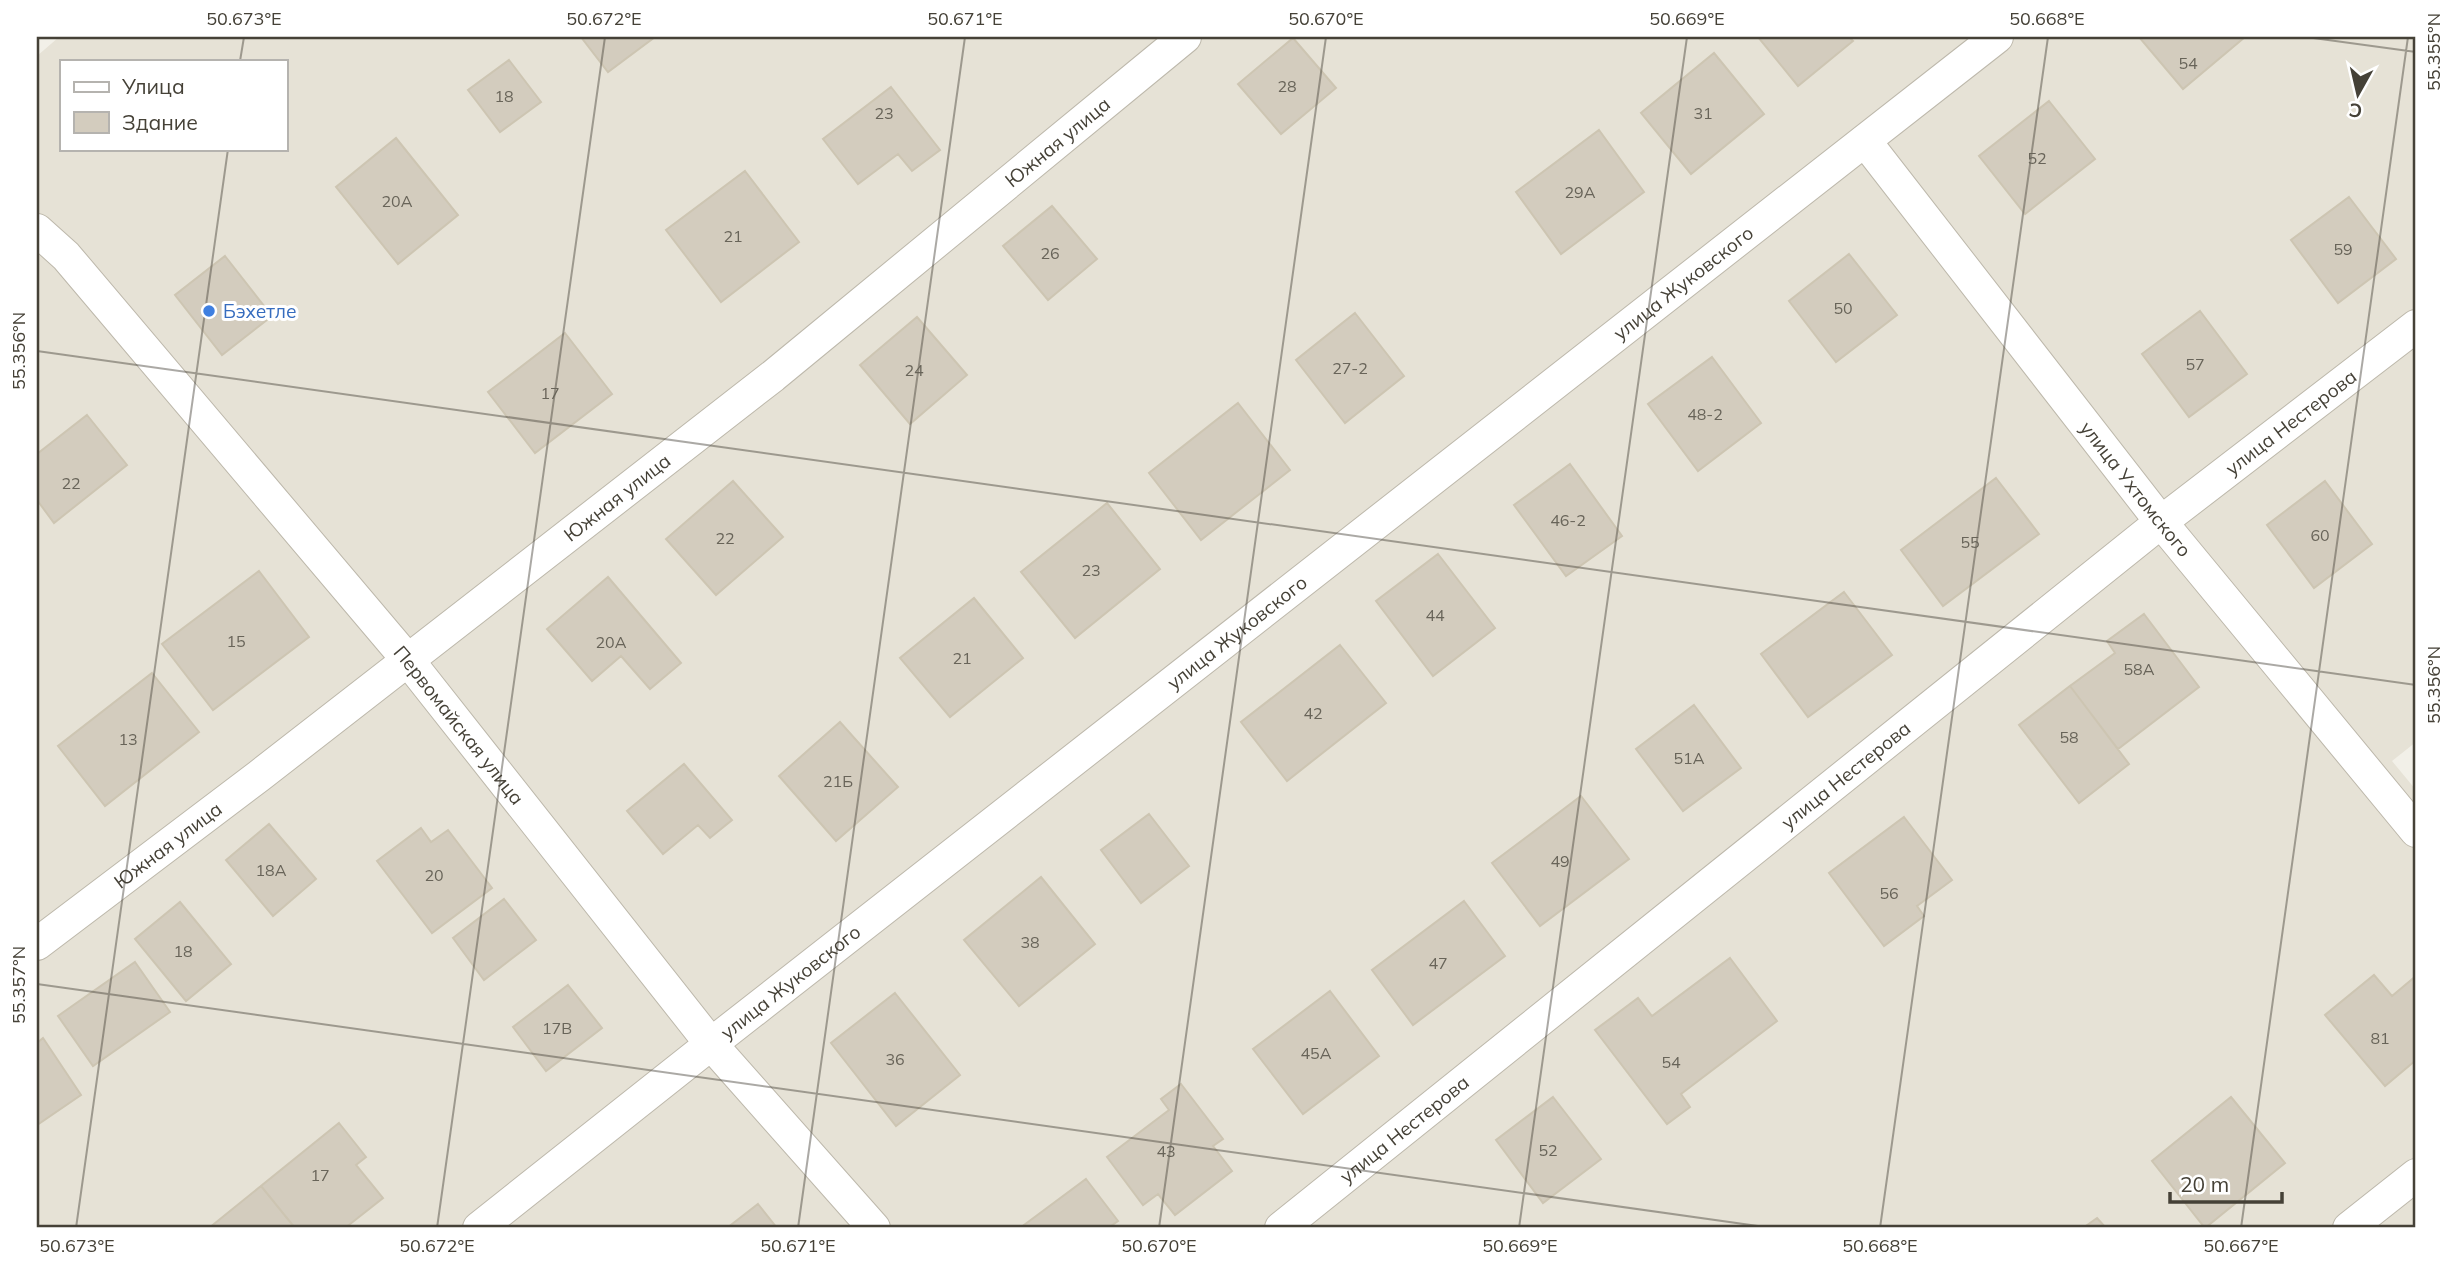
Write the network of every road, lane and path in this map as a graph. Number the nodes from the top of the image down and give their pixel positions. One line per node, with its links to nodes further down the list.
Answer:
1 (1185, 37): 7 (street, Южная улица)
2 (1997, 37): 3 (street, улица Жуковского)
3 (1865, 141): 6 (street, улица Ухтомского); 10 (street, улица Жуковского)
4 (37, 230): 7 (street, Первомайская улица)
5 (2416, 326): 6 (street, улица Нестерова)
6 (2161, 522): 8 (street, улица Ухтомского); 14 (street, улица Нестерова)
7 (407, 659): 9 (street, Южная улица); 10 (street, Первомайская улица)
8 (2416, 831)
9 (37, 944)
10 (711, 1044): 12 (street, улица Жуковского); 13 (street, Первомайская улица)
11 (2416, 1175): 15 (street)
12 (479, 1228)
13 (874, 1228)
14 (1281, 1228)
15 (2349, 1228)

